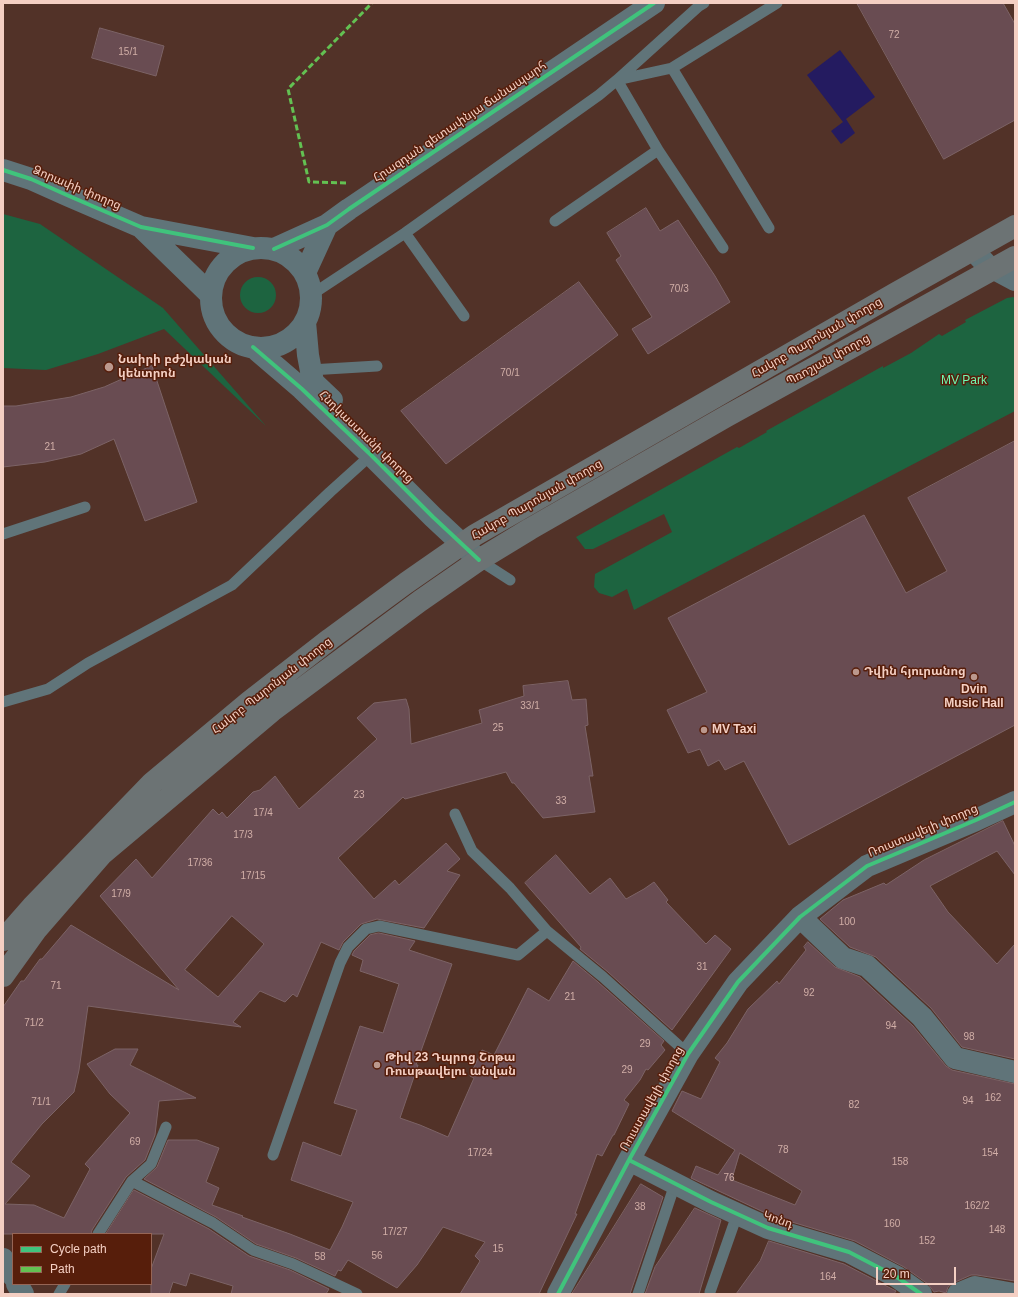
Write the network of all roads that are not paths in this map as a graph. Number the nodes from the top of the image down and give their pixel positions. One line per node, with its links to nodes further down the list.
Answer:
1 (654, 3): 9 (street, Հրազդան գետափնյա ճանապարհ)
2 (704, 3): 5 (lane)
3 (777, 3): 4 (lane)
4 (672, 68): 5 (lane); 12 (lane)
5 (617, 80): 6 (lane); 13 (lane)
6 (658, 150): 8 (lane); 15 (lane)
7 (3, 170): 11 (street, Ձորափի փողոց)
8 (555, 221)
9 (327, 225): 16 (street, Հրազդան գետափնյա ճանապարհ); 20 (street, Հրազդան գետափնյա ճանապարհ)
10 (1015, 226): 17 (main road, Հակոբ Պարոնյան փողոց)
11 (141, 227): 14 (street); 22 (street)
12 (769, 228)
13 (406, 233): 23 (lane); 24 (lane)
14 (253, 248): 16 (street); 22 (street)
15 (723, 248)
16 (274, 249): 20 (street)
17 (973, 250): 19 (street); 33 (main road, Հակոբ Պարոնյան փողոց)
18 (1015, 256): 19 (main road)
19 (993, 268): 21 (street); 29 (main road, Պռոշյան փողոց)
20 (305, 274): 23 (street)
21 (1015, 280)
22 (211, 295): 26 (street)
23 (311, 295): 25 (street)
24 (464, 316)
25 (305, 322): 26 (street); 28 (street, Հնդկաստանի փողոց)
26 (253, 346): 30 (street, Հնդկաստանի փողոց)
27 (377, 366): 28 (lane)
28 (310, 370): 33 (street, Հնդկաստանի փողոց)
29 (727, 416): 34 (main road, Հակոբ Պարոնյան փողոց)
30 (371, 456): 33 (street, Հնդկաստանի փողոց); 36 (lane)
31 (85, 507): 32 (lane)
32 (3, 534)
33 (469, 540): 34 (street); 41 (main road, Հակոբ Պարոնյան փողոց)
34 (486, 556): 35 (lane); 42 (main road, Հակոբ Պարոնյան փողոց)
35 (510, 580)
36 (3, 702)
37 (1015, 802): 39 (street, Ռուստավելի փողոց)
38 (455, 814): 40 (lane)
39 (800, 917): 43 (street, Ռուստավելի փողոց); 44 (street)
40 (547, 931): 43 (lane); 46 (lane)
41 (3, 940)
42 (3, 976)
43 (688, 1054): 47 (street, Ռուստավելի փողոց)
44 (1015, 1072)
45 (166, 1127): 48 (lane)
46 (273, 1155)
47 (629, 1160): 49 (street, Կոնդ); 60 (street, Ռուստավելի փողոց)
48 (132, 1181): 51 (lane); 59 (lane)
49 (675, 1184): 50 (street, Կոնդ); 61 (lane)
50 (737, 1215): 56 (lane); 62 (street, Կոնդ)
51 (99, 1233)
52 (3, 1259): 53 (street)
53 (12, 1274)
54 (18, 1285): 57 (street)
55 (64, 1285): 58 (lane)
56 (710, 1292)
57 (23, 1294)
58 (58, 1294)
59 (357, 1294)
60 (558, 1294)
61 (638, 1294)
62 (921, 1294)
63 (958, 1294): 64 (street)
64 (1014, 1294)

